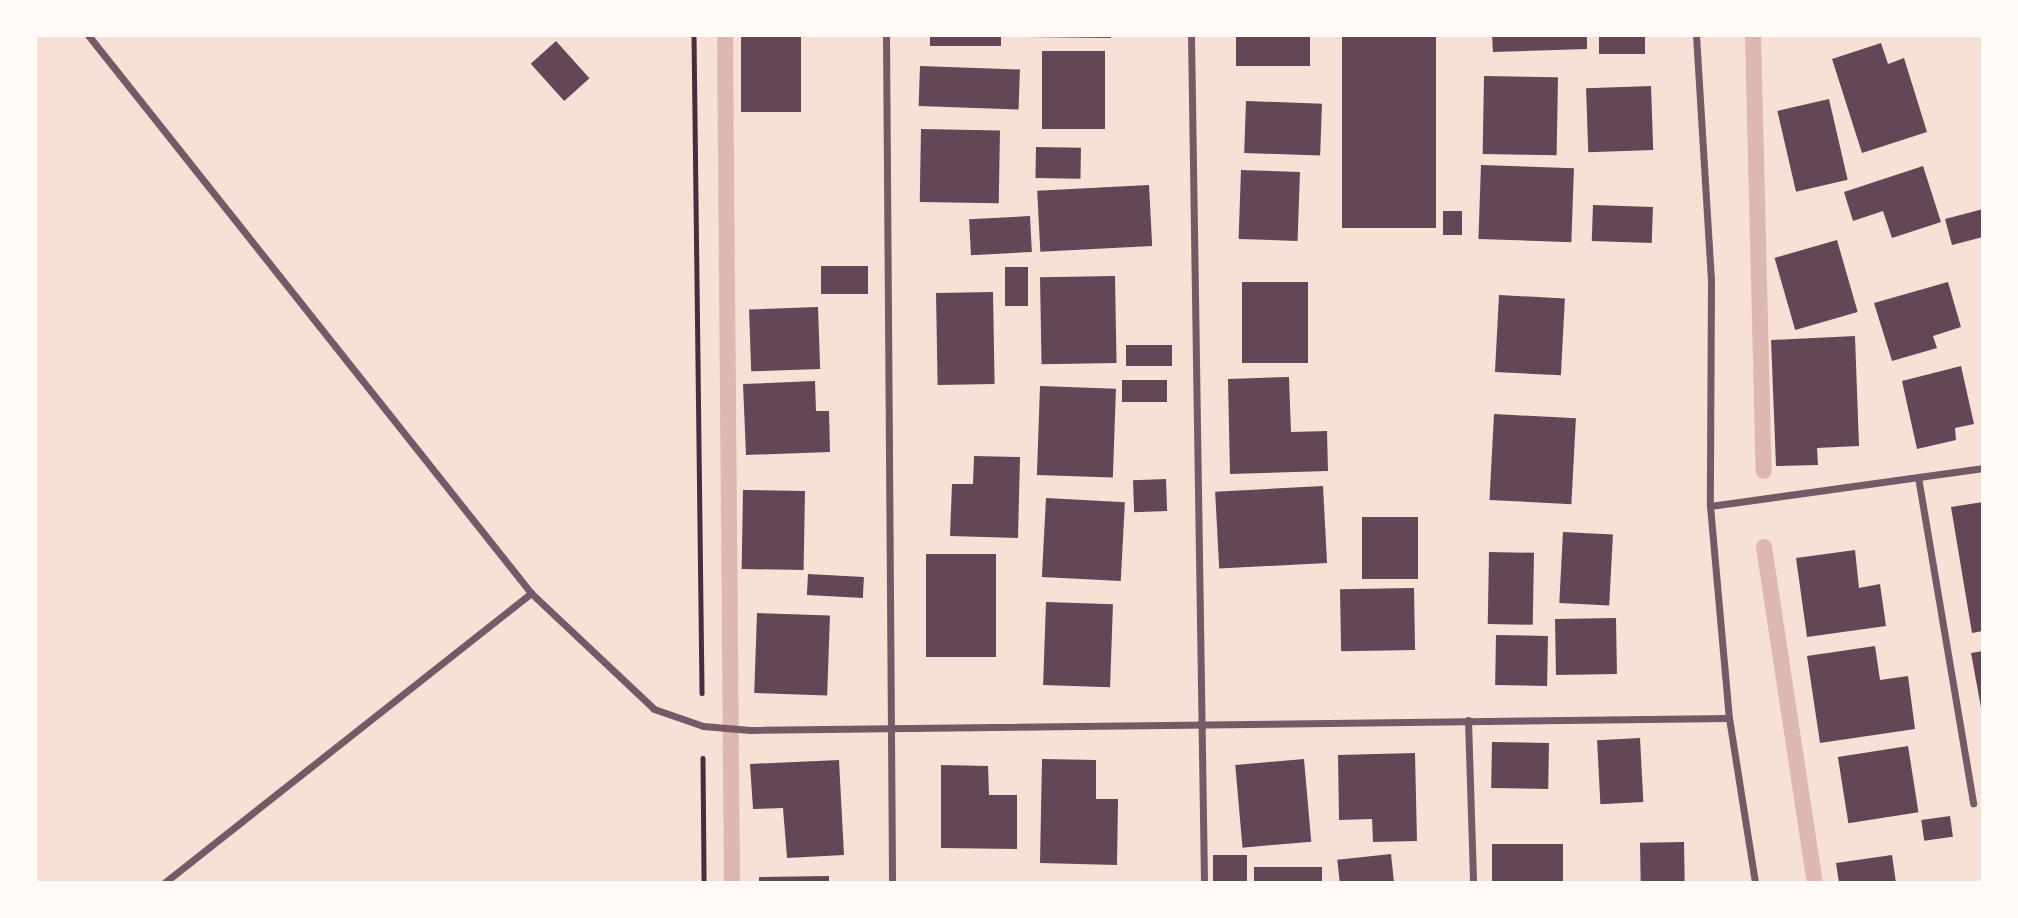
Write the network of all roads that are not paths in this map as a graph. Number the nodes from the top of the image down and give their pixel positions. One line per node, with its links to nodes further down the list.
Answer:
1 (88, 35): 8 (street)
2 (886, 35): 12 (street)
3 (1191, 35): 11 (street)
4 (1696, 35): 7 (street)
5 (1983, 468): 6 (street)
6 (1918, 477): 7 (street); 13 (street)
7 (1710, 506): 9 (street)
8 (531, 593): 12 (street); 14 (street)
9 (1729, 718): 10 (street); 18 (street)
10 (1468, 720): 11 (street); 17 (street)
11 (1205, 723): 12 (street); 16 (street)
12 (888, 727): 15 (street)
13 (1973, 803)
14 (164, 883)
15 (892, 883)
16 (1204, 883)
17 (1473, 883)
18 (1755, 883)

